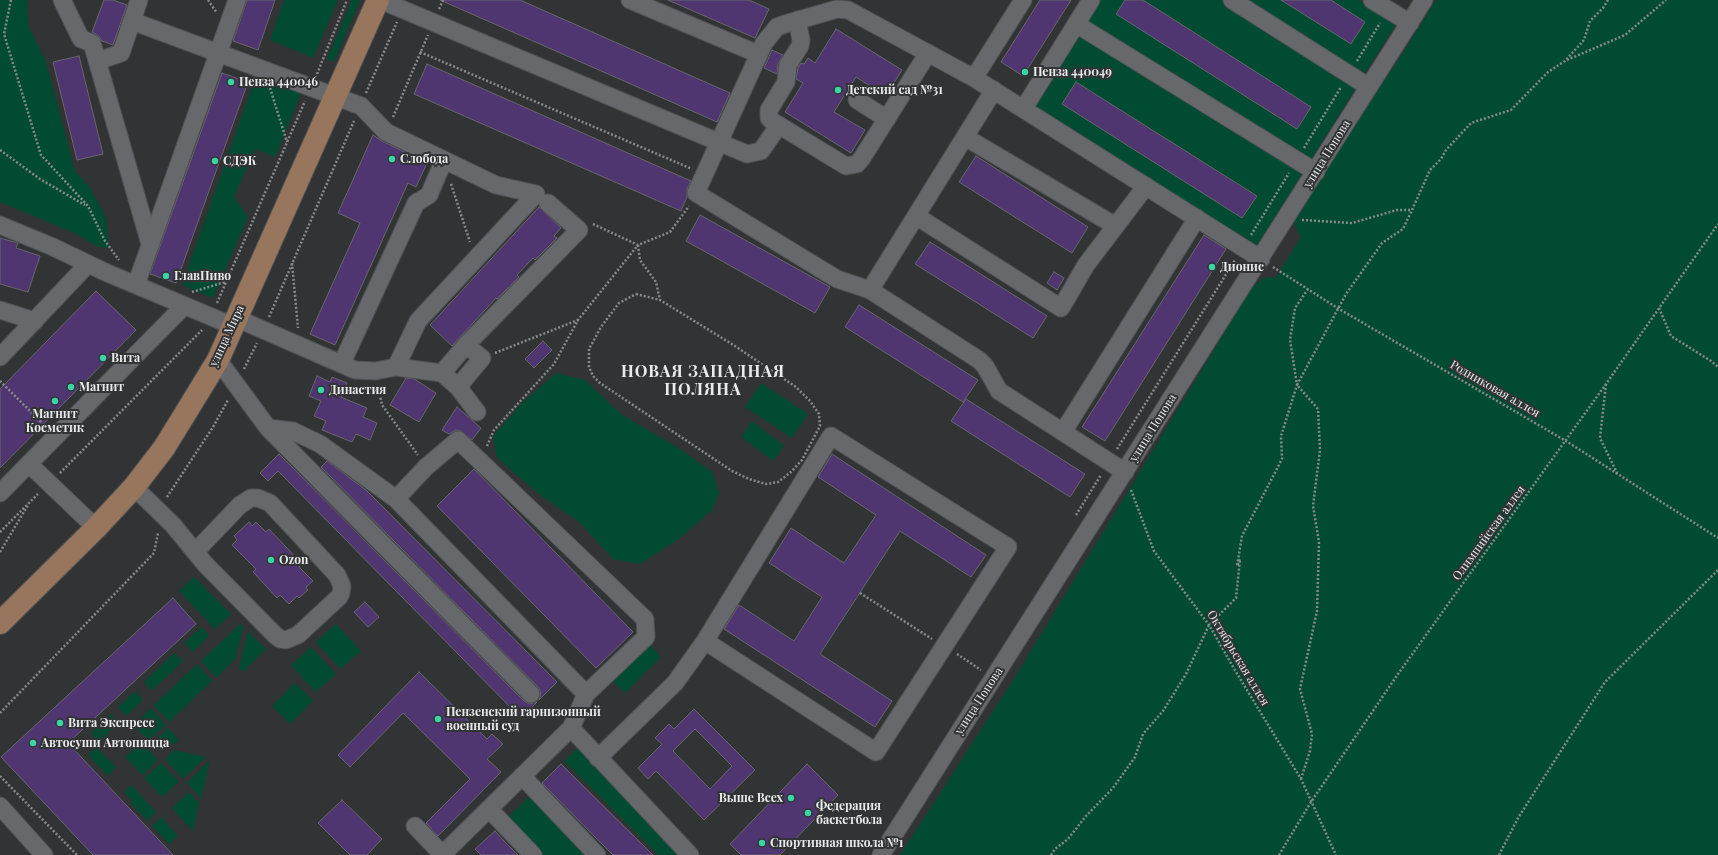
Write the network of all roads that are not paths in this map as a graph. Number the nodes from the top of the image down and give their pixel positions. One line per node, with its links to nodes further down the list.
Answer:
1 (62, 0): 19 (street)
2 (139, 0): 13 (street)
3 (236, 0): 16 (street)
4 (378, 0): 23 (main road, улица Мира); 29 (street)
5 (630, 0): 18 (street)
6 (1023, 0): 20 (street)
7 (1090, 0): 15 (street)
8 (1232, 0): 21 (street)
9 (1372, 0): 14 (street)
10 (1424, 0): 14 (street, улица Попова)
11 (851, 5): 12 (street); 17 (street)
12 (797, 20): 18 (street); 27 (street)
13 (132, 21): 16 (street); 19 (street)
14 (1410, 23): 21 (street, улица Попова)
15 (1076, 24): 25 (street); 31 (street)
16 (218, 52): 23 (street); 38 (street)
17 (928, 53): 20 (street); 26 (street)
18 (758, 54): 29 (street)
19 (98, 61): 38 (street)
20 (974, 78): 22 (street)
21 (1369, 87): 31 (street, улица Попова)
22 (994, 90): 25 (street); 28 (street)
23 (336, 95): 30 (street); 46 (main road, улица Мира)
24 (857, 100): 26 (street)
25 (1024, 108): 32 (street)
26 (887, 119): 27 (street)
27 (779, 125): 29 (street)
28 (966, 137): 34 (street); 37 (street)
29 (718, 142): 42 (street)
30 (444, 160): 50 (street); 51 (street)
31 (1316, 172): 39 (street, улица Попова)
32 (1146, 186): 35 (street); 37 (street)
33 (548, 203): 47 (street)
34 (916, 216): 37 (street); 42 (street)
35 (1197, 218): 39 (street); 56 (street)
36 (0, 225): 40 (street)
37 (1114, 225)
38 (150, 244): 41 (street)
39 (1261, 259): 58 (street, улица Попова)
40 (88, 264): 41 (street); 45 (street)
41 (136, 285): 43 (street)
42 (870, 290): 56 (street)
43 (184, 306): 46 (street); 57 (street)
44 (0, 310): 45 (street)
45 (35, 321): 48 (street)
46 (235, 322): 49 (main road, улица Мира); 50 (street)
47 (466, 345): 52 (street); 53 (street)
48 (0, 357)
49 (218, 360): 55 (street); 59 (main road, улица Мира)
50 (342, 363): 51 (street)
51 (396, 367): 52 (street)
52 (442, 374): 53 (street)
53 (458, 387): 54 (street)
54 (477, 412)
55 (268, 428): 61 (street); 66 (street)
56 (1063, 432): 58 (street)
57 (29, 464): 60 (street); 62 (street)
58 (1125, 472): 79 (street, улица Попова)
59 (134, 487): 62 (main road, улица Мира); 63 (street)
60 (0, 493)
61 (396, 499): 67 (street); 67 (street)
62 (96, 528): 64 (main road, улица Мира)
63 (195, 552): 63 (street)
64 (0, 623)
65 (705, 641): 65 (street); 69 (street)
66 (531, 694)
67 (586, 694): 68 (street)
68 (570, 728): 69 (street); 70 (street)
69 (598, 758): 78 (street)
70 (522, 776): 72 (street); 77 (street)
71 (0, 806): 74 (street)
72 (489, 809): 75 (street); 76 (street)
73 (415, 826): 75 (street)
74 (44, 855)
75 (442, 855)
76 (533, 855)
77 (597, 855)
78 (690, 855)
79 (881, 855)

